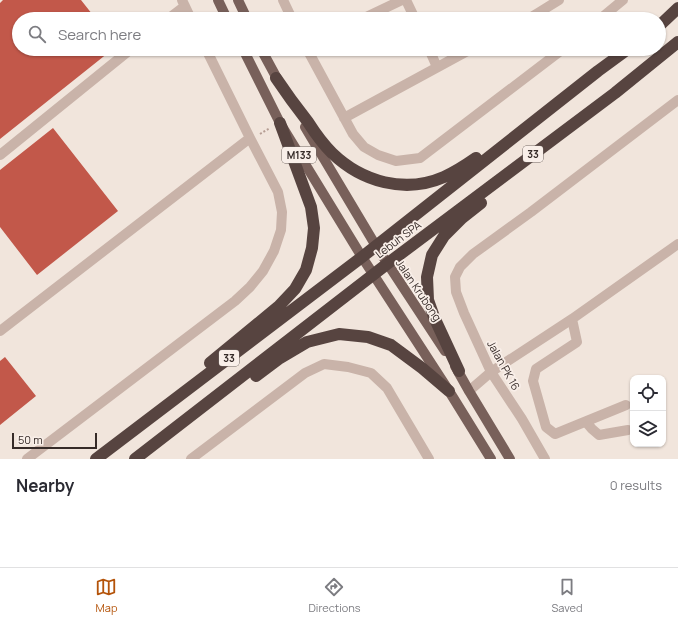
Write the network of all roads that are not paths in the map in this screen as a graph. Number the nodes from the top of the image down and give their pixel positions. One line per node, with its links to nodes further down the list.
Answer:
1 (218, 0): 12 (main road)
2 (238, 0): 13 (main road)
3 (283, 0): 14 (street)
4 (402, 0): 15 (street)
5 (406, 0): 16 (street)
6 (559, 0): 17 (street)
7 (623, 0): 18 (street)
8 (183, 3): 10 (street); 11 (street)
9 (678, 8): 19 (highway)
10 (175, 12)
11 (188, 12)
12 (224, 12)
13 (244, 12)
14 (289, 12)
15 (377, 12)
16 (412, 12)
17 (540, 12)
18 (608, 12)
19 (666, 19)
20 (678, 42): 21 (highway, Lebuh SPA / 33)
21 (666, 52)
22 (122, 56): 40 (street)
23 (209, 56): 39 (street)
24 (246, 56): 38 (main road, M133)
25 (265, 56): 34 (main road, Jalan Krubong / M133)
26 (311, 56): 37 (street)
27 (432, 56): 32 (street)
28 (458, 56): 32 (street)
29 (554, 56): 37 (street)
30 (618, 56): 33 (highway, Lebuh SPA / 33)
31 (661, 56): 35 (highway, Lebuh SPA / 33)
32 (437, 67): 37 (street)
33 (598, 71): 34 (highway); 42 (highway, Lebuh SPA / 33)
34 (276, 78): 42 (main road, Jalan Krubong / M133)
35 (615, 93): 44 (highway, Lebuh SPA / 33); 48 (highway)
36 (678, 100): 49 (street, Jalan PK 16)
37 (344, 118)
38 (280, 123): 43 (main road, M133); 56 (highway)
39 (250, 138): 47 (street); 55 (street)
40 (0, 155)
41 (678, 244): 46 (street)
42 (376, 246): 43 (highway, Lebuh SPA / 33); 44 (main road, Jalan Krubong / M133)
43 (362, 257): 45 (main road, M133); 56 (highway, Lebuh SPA / 33)
44 (387, 264): 45 (highway, Lebuh SPA / 33); 48 (main road, Jalan Krubong / M133)
45 (373, 275): 50 (main road, M133); 57 (highway, Lebuh SPA / 33)
46 (572, 319): 49 (street); 53 (street)
47 (0, 331)
48 (459, 371): 51 (main road, Jalan Krubong / M133)
49 (491, 372): 51 (street); 63 (street, Jalan PK 16)
50 (449, 391): 58 (highway); 61 (main road, M133)
51 (469, 391): 62 (main road, Jalan Krubong / M133)
52 (626, 405): 53 (street)
53 (586, 422): 54 (street)
54 (628, 430)
55 (26, 459)
56 (94, 459)
57 (136, 459)
58 (141, 459)
59 (191, 459): 60 (street)
60 (428, 459)
61 (491, 459)
62 (510, 459)
63 (545, 459)

